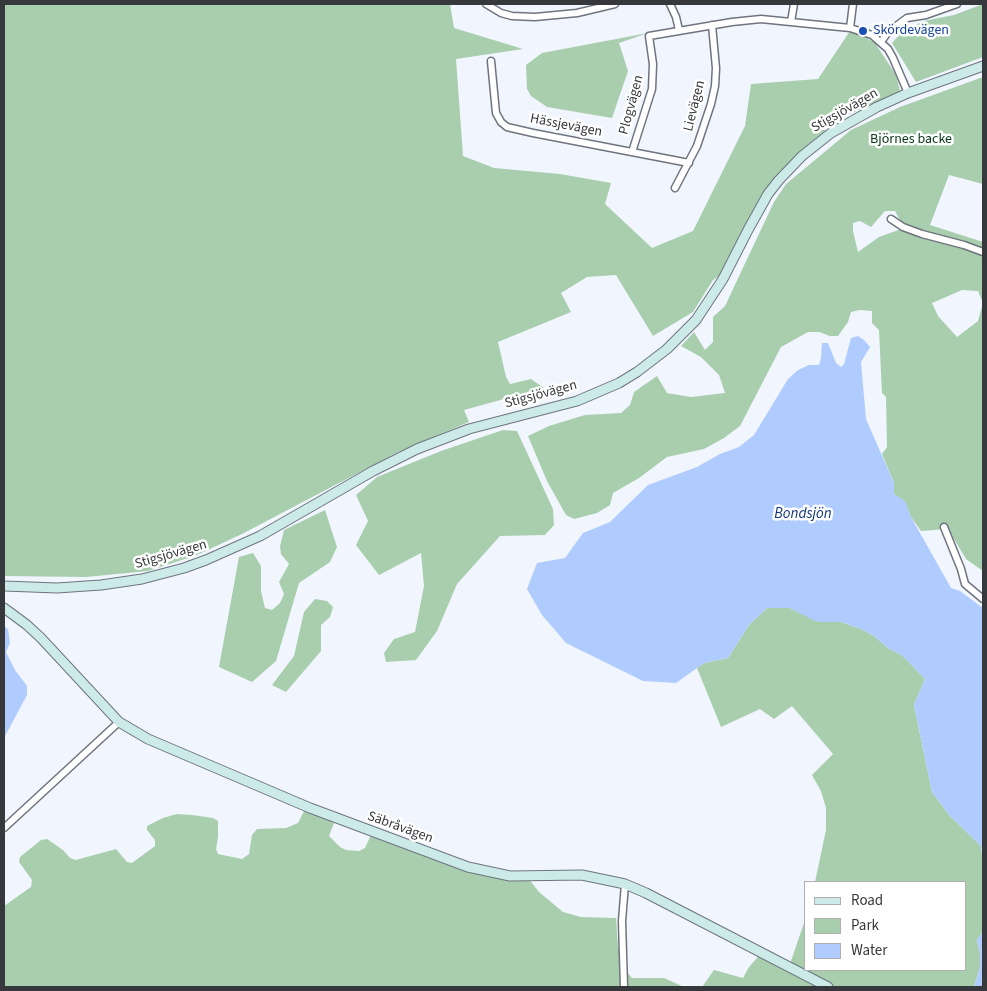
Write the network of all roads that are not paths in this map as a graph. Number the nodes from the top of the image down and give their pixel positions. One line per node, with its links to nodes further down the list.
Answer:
1 (486, 4): 2 (street)
2 (615, 4)
3 (670, 4): 10 (street)
4 (794, 4): 7 (street)
5 (853, 4): 9 (street)
6 (957, 4): 11 (street)
7 (791, 22): 8 (street); 9 (street)
8 (712, 25): 10 (street); 16 (street, Lievägen)
9 (850, 28): 11 (street)
10 (679, 30): 15 (street, Plogvägen)
11 (881, 42): 14 (street)
12 (491, 61): 15 (street, Hässjevägen)
13 (983, 66): 14 (main road, Stigsjövägen)
14 (908, 93): 21 (main road, Stigsjövägen)
15 (632, 152): 16 (street, Hässjevägen)
16 (689, 163): 17 (street, Lievägen)
17 (675, 188)
18 (891, 219): 19 (street)
19 (983, 252)
20 (944, 527): 22 (street)
21 (4, 586)
22 (983, 599)
23 (4, 608): 24 (main road, Säbråvägen)
24 (119, 722): 25 (street); 26 (main road, Säbråvägen)
25 (4, 828)
26 (625, 884): 27 (street); 28 (main road, Säbråvägen)
27 (624, 987)
28 (828, 987)

